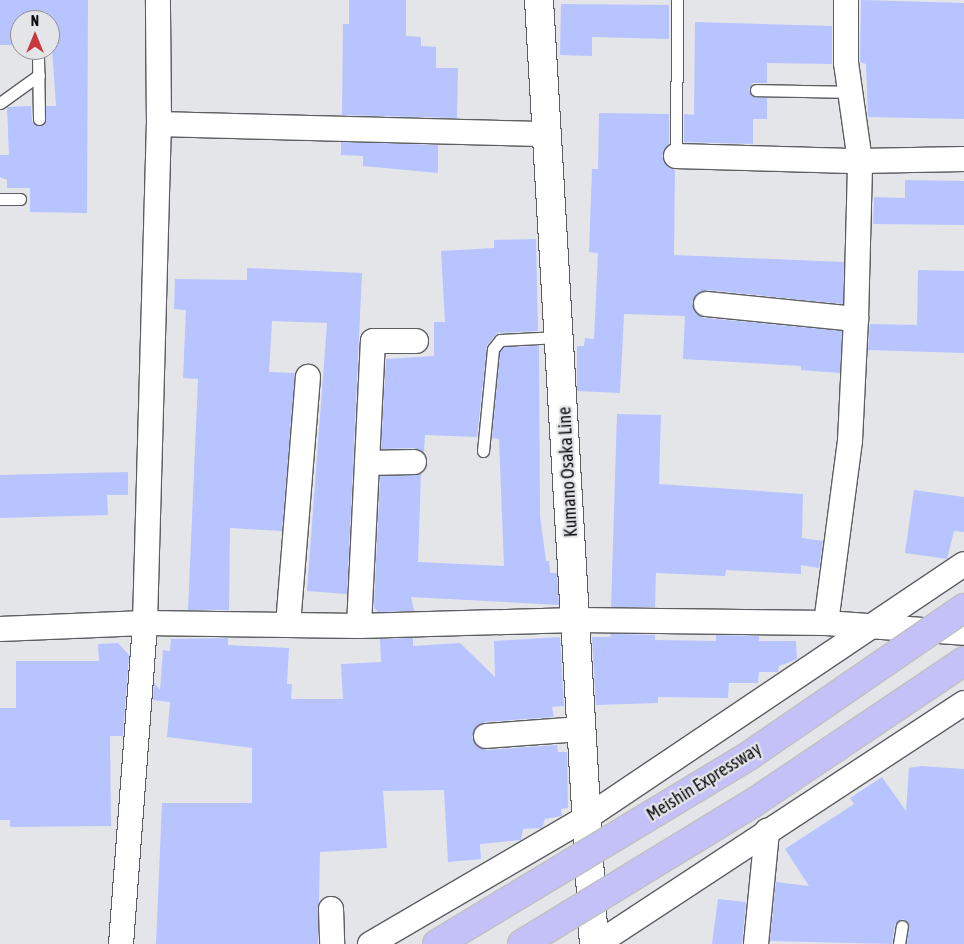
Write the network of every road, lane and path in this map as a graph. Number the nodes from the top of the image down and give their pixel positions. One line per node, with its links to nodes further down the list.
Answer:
1 (158, 0): 11 (street)
2 (539, 0): 12 (main road, Kumano Osaka Line)
3 (677, 0): 13 (lane)
4 (846, 0): 8 (street)
5 (38, 60): 6 (lane)
6 (39, 75): 9 (lane); 10 (lane)
7 (756, 90): 8 (lane)
8 (850, 92): 15 (street)
9 (0, 103)
10 (39, 119)
11 (159, 124): 12 (street); 29 (street)
12 (547, 134): 20 (main road, Kumano Osaka Line)
13 (676, 156): 15 (street)
14 (964, 159): 15 (street)
15 (860, 161): 19 (street)
16 (0, 199): 17 (lane)
17 (20, 199)
18 (706, 304): 19 (street)
19 (856, 319): 30 (street)
20 (559, 337): 23 (lane); 28 (main road, Kumano Osaka Line)
21 (416, 341): 25 (street)
22 (308, 378): 31 (street)
23 (483, 451)
24 (414, 462): 25 (street)
25 (367, 463): 32 (street)
26 (964, 564): 33 (street)
27 (964, 608): 47 (highway, Meishin Expressway, bridge)
28 (577, 620): 30 (street); 32 (street); 38 (main road, Kumano Osaka Line)
29 (145, 624): 31 (street); 34 (street); 44 (street)
30 (826, 624): 33 (street)
31 (288, 626): 32 (street)
32 (359, 626)
33 (874, 627): 35 (street); 40 (street)
34 (0, 629)
35 (964, 633)
36 (964, 661): 48 (highway, bridge)
37 (964, 703): 41 (street)
38 (582, 729): 39 (street); 40 (main road, Kumano Osaka Line)
39 (486, 736)
40 (586, 818): 46 (street); 49 (main road, Kumano Osaka Line)
41 (767, 831): 49 (street); 50 (street)
42 (331, 909): 45 (street)
43 (902, 926): 51 (lane)
44 (122, 944)
45 (332, 944)
46 (370, 944)
47 (437, 944)
48 (522, 944)
49 (595, 944)
50 (756, 944)
51 (900, 944)

